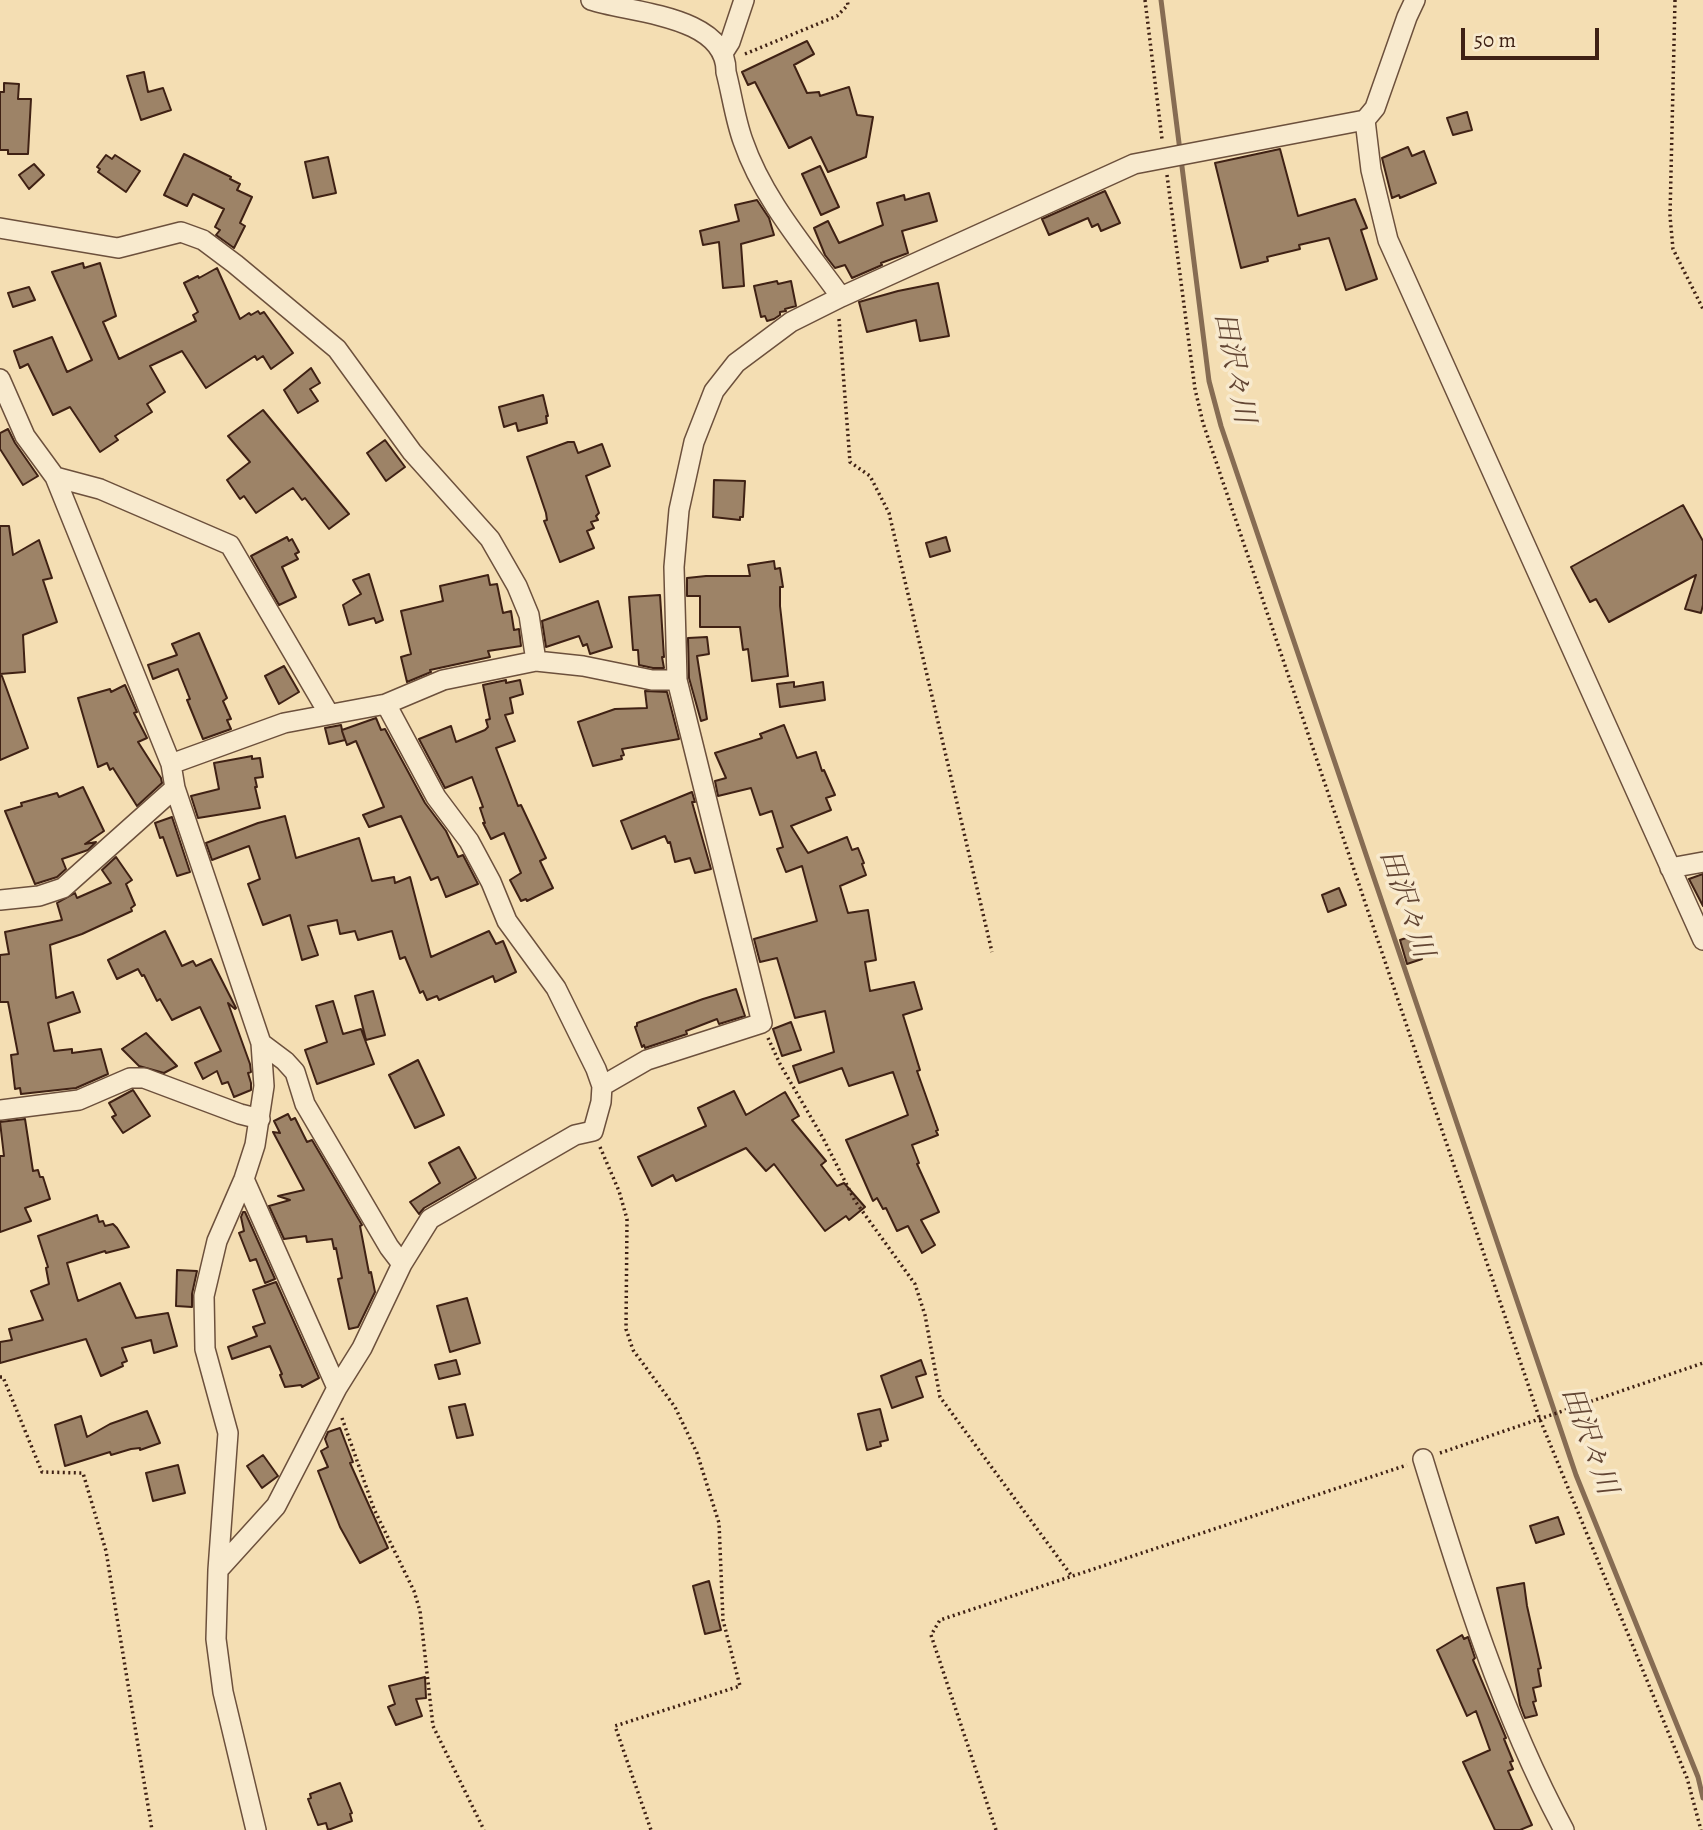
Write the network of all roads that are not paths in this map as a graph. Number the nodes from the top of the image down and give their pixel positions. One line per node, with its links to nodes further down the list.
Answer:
1 (591, 0): 4 (street)
2 (744, 0): 4 (street)
3 (1415, 0): 5 (street)
4 (725, 57): 7 (street)
5 (1365, 120): 7 (street); 17 (street)
6 (0, 228): 10 (street)
7 (841, 296): 11 (street)
8 (0, 379): 9 (street)
9 (55, 477): 13 (street); 14 (street)
10 (536, 662): 11 (street); 12 (street)
11 (677, 680): 21 (street)
12 (386, 704): 13 (street); 21 (street)
13 (329, 714): 14 (street)
14 (171, 764): 15 (street)
15 (175, 788): 18 (street); 20 (street)
16 (1703, 862): 17 (street)
17 (1670, 868): 19 (street)
18 (0, 900)
19 (1703, 940)
20 (261, 1043): 23 (street); 25 (street)
21 (602, 1086): 25 (street)
22 (0, 1110): 23 (street)
23 (260, 1119): 24 (street)
24 (244, 1179): 26 (street); 28 (street)
25 (402, 1264): 26 (street)
26 (337, 1388): 28 (street)
27 (1423, 1459): 30 (street)
28 (218, 1570): 29 (street)
29 (256, 1830)
30 (1564, 1830)

